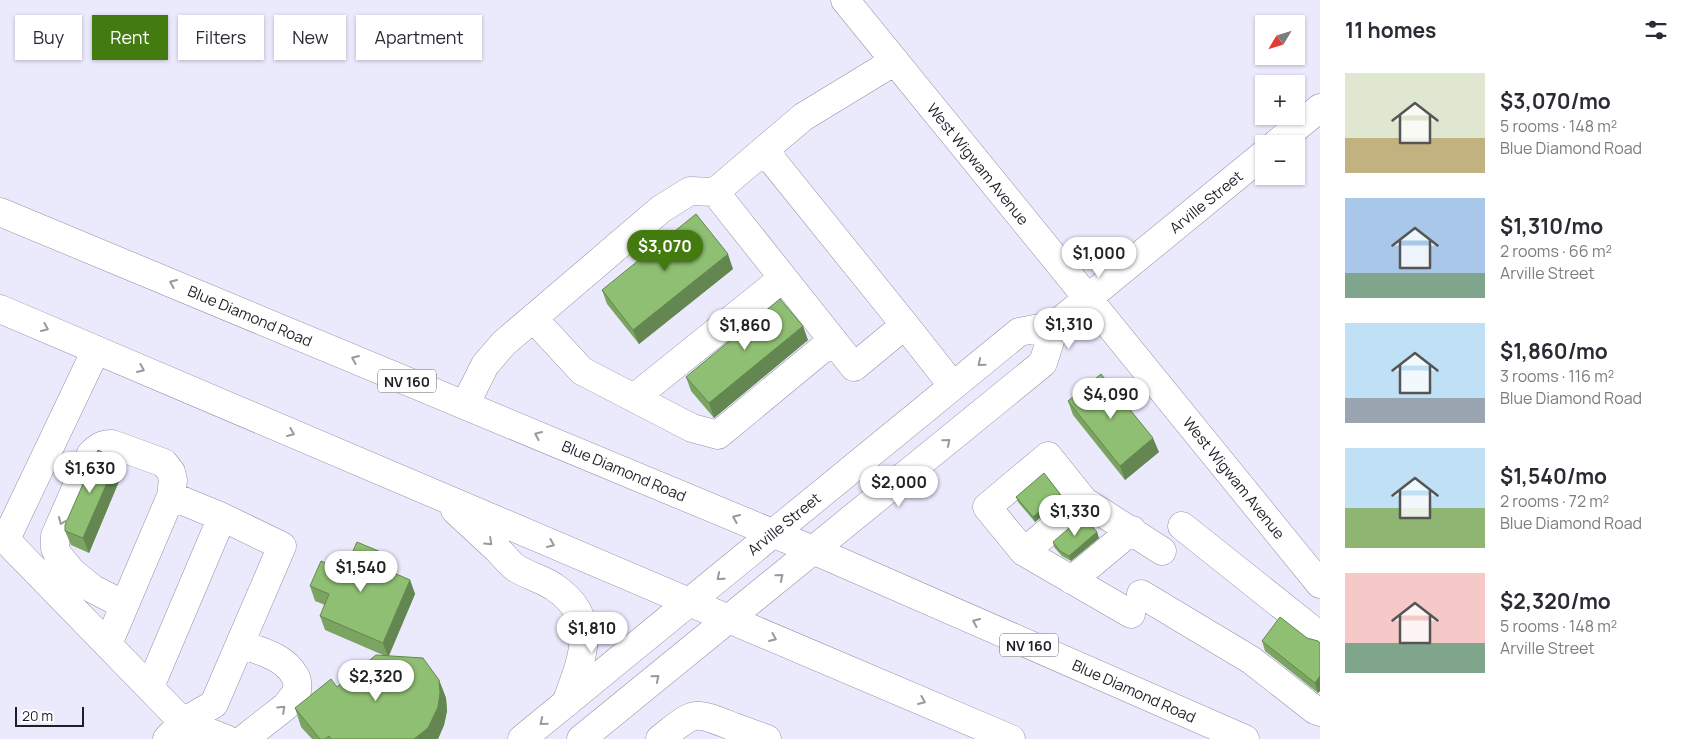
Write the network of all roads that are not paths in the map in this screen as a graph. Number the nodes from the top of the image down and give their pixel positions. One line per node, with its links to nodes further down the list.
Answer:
1 (845, 0): 2 (main road, West Wigwam Avenue)
2 (894, 61): 5 (main road); 10 (main road, West Wigwam Avenue)
3 (1320, 108): 4 (main road)
4 (1287, 135)
5 (764, 150): 7 (main road); 14 (main road)
6 (1255, 161): 10 (main road, Arville Street)
7 (715, 192): 9 (main road); 12 (main road)
8 (0, 212): 19 (main road, Blue Diamond Road / NV 160, one-way to 8)
9 (784, 278): 15 (main road); 18 (main road)
10 (1087, 299): 13 (main road, Arville Street); 32 (main road, West Wigwam Avenue)
11 (0, 309): 16 (main road, one-way to 16)
12 (533, 318): 18 (main road); 19 (main road)
13 (1055, 325): 17 (main road, Arville Street, one-way to 17); 28 (main road, one-way to 13)
14 (905, 326): 15 (main road); 17 (main road)
15 (833, 340): 18 (main road)
16 (96, 350): 21 (main road, one-way to 21); 27 (main road)
17 (953, 386): 26 (main road, Arville Street)
18 (634, 398)
19 (465, 405): 26 (main road, Blue Diamond Road / NV 160, one-way to 19)
20 (171, 496): 23 (main road); 34 (main road); 34 (main road, one-way to 34)
21 (441, 497): 33 (main road, one-way to 33); 40 (main road, one-way to 40)
22 (1084, 501): 25 (main road); 30 (main road); 30 (main road)
23 (222, 517): 38 (main road); 39 (main road)
24 (1182, 526): 36 (main road)
25 (1132, 530): 29 (main road); 31 (main road)
26 (773, 534): 28 (main road, Blue Diamond Road / NV 160); 33 (main road, Arville Street, one-way to 33)
27 (3, 536): 37 (main road)
28 (813, 550): 35 (main road, one-way to 28); 53 (main road, Blue Diamond Road / NV 160, one-way to 28)
29 (1162, 551)
30 (1024, 552): 31 (main road)
31 (1072, 580): 41 (main road)
32 (1320, 584)
33 (689, 602): 35 (main road); 40 (main road, Arville Street)
34 (124, 605): 37 (main road)
35 (728, 619): 45 (main road, one-way to 45); 49 (main road, one-way to 35)
36 (1320, 636)
37 (108, 644): 39 (main road)
38 (240, 644): 43 (main road); 47 (main road, one-way to 38)
39 (143, 681): 43 (main road)
40 (566, 703): 48 (main road, Arville Street, one-way to 48)
41 (1320, 712)
42 (702, 714): 44 (main road); 50 (main road); 51 (main road)
43 (175, 731): 46 (main road)
44 (738, 733): 52 (main road)
45 (994, 736)
46 (226, 739)
47 (244, 739)
48 (522, 739)
49 (581, 739)
50 (660, 739)
51 (686, 739)
52 (767, 739)
53 (1245, 739)

